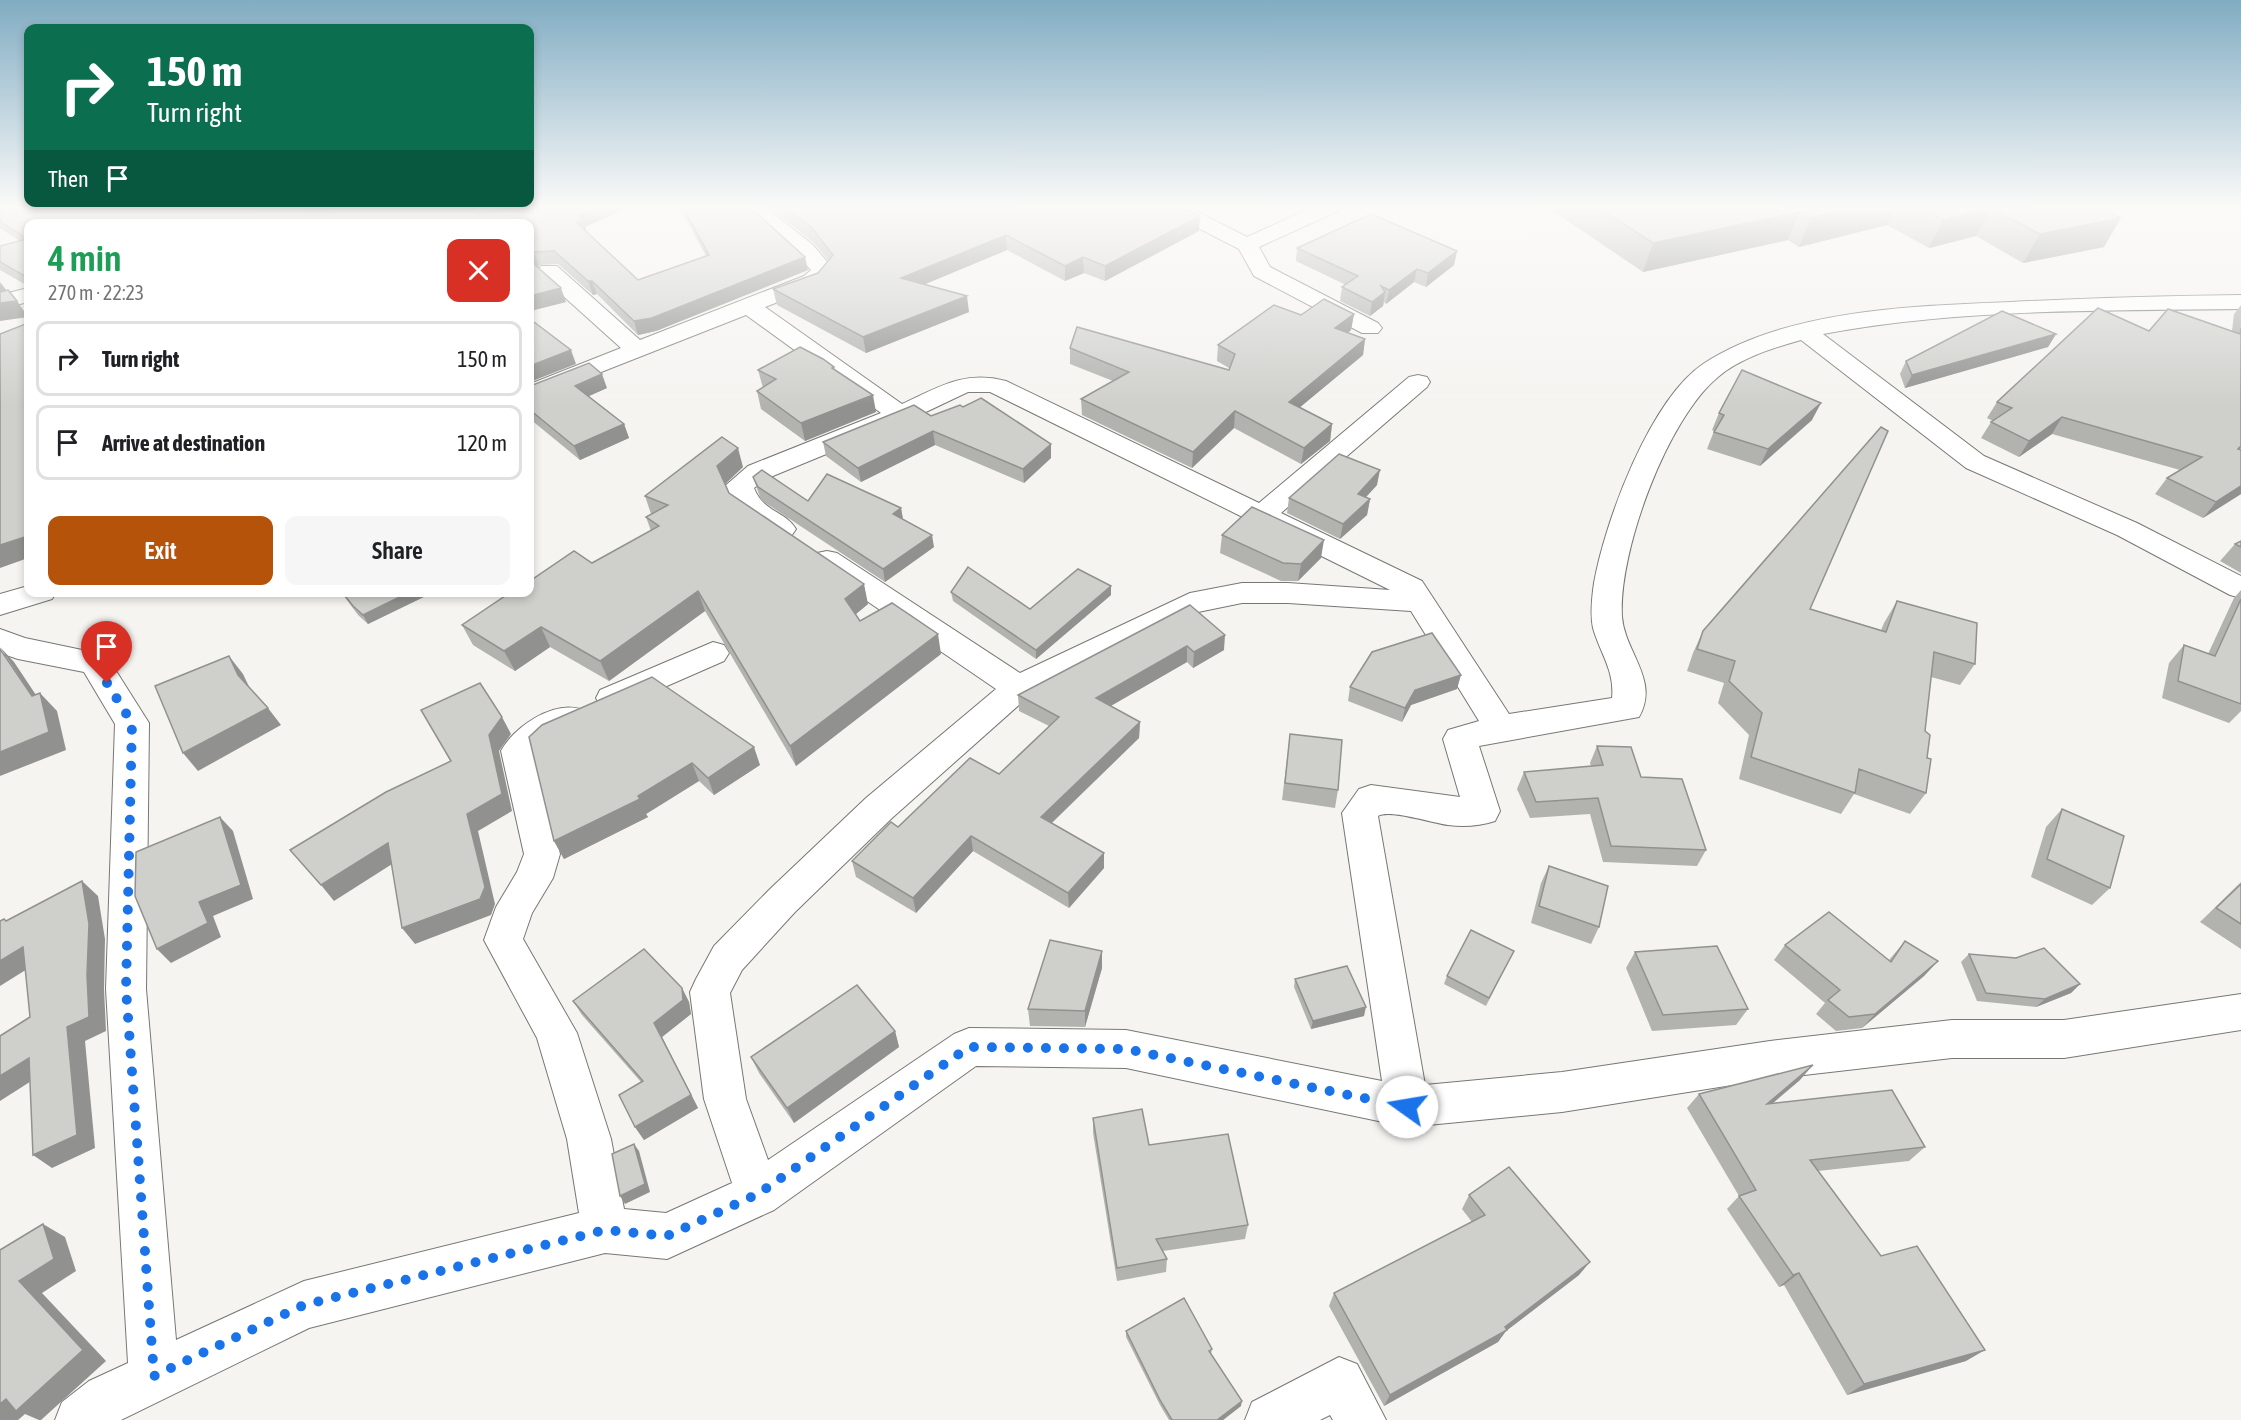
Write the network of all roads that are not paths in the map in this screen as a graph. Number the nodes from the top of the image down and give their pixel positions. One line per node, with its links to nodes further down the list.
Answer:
1 (551, 273): 10 (street)
2 (820, 273): 7 (street)
3 (1266, 273): 8 (street)
4 (24, 296): 5 (street)
5 (0, 302)
6 (2241, 302): 9 (street)
7 (748, 306): 10 (street); 13 (street)
8 (1371, 328)
9 (1805, 332): 15 (street); 22 (street)
10 (637, 351): 12 (street)
11 (1418, 382): 14 (street)
12 (534, 391)
13 (900, 415): 14 (street); 21 (street)
14 (1260, 516): 17 (street)
15 (2241, 588)
16 (25, 597): 18 (street)
17 (1421, 602): 21 (street); 22 (street)
18 (0, 605)
19 (0, 640): 27 (street)
20 (713, 653): 26 (street)
21 (1018, 688): 25 (street)
22 (1500, 728): 24 (street)
23 (2241, 1012): 24 (street)
24 (1407, 1107): 25 (street)
25 (758, 1194): 26 (street)
26 (605, 1230): 27 (street)
27 (154, 1376): 28 (street)
28 (80, 1420)
29 (1270, 1420): 30 (street)
30 (1361, 1420)

